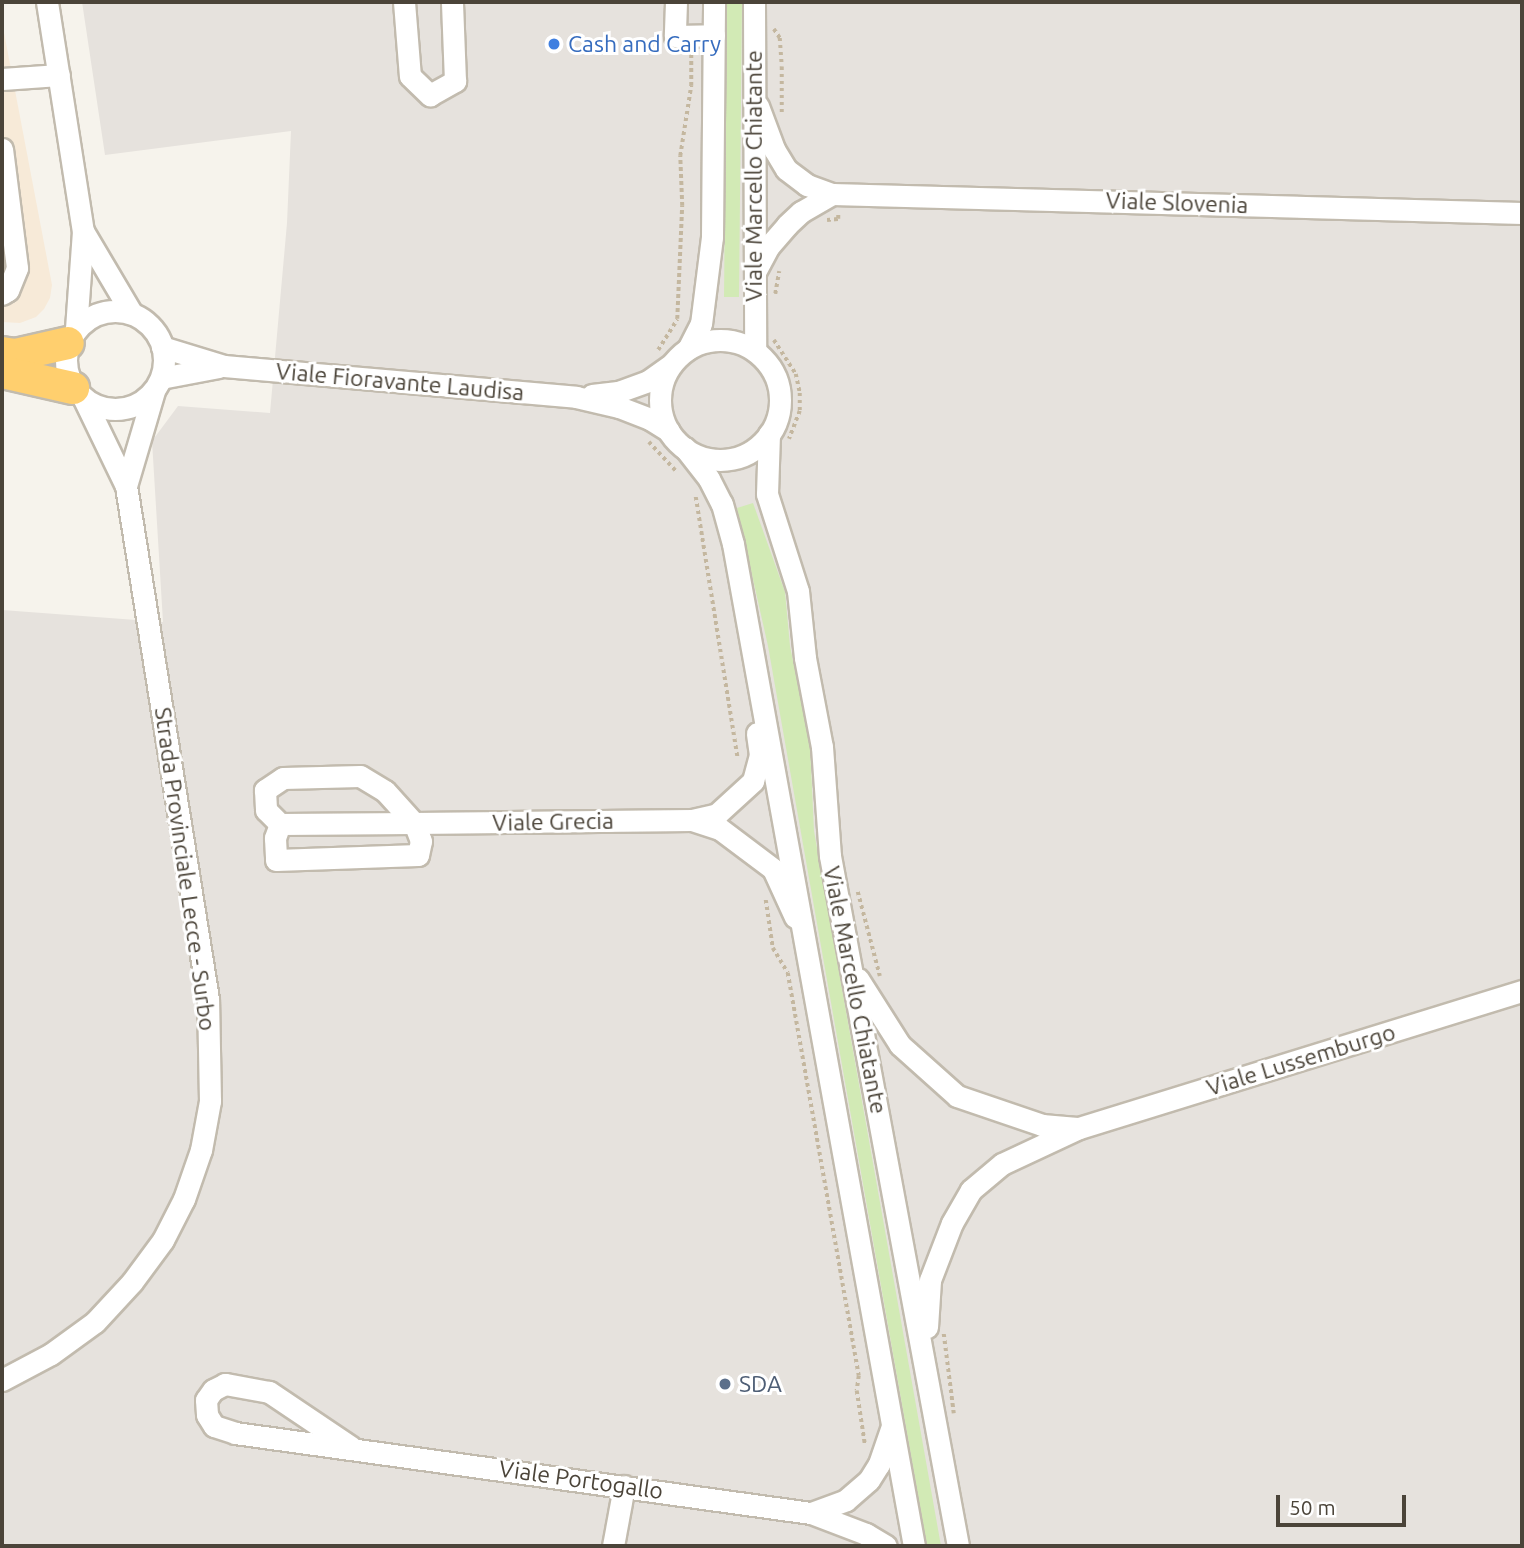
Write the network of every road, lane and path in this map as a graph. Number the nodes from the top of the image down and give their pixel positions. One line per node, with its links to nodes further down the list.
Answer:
1 (47, 2): 9 (street)
2 (404, 2): 3 (street)
3 (452, 2)
4 (676, 2): 8 (street)
5 (714, 2): 8 (street, Viale Marcello Chiatante)
6 (754, 2): 11 (street, Viale Marcello Chiatante)
7 (773, 28): 12 (path)
8 (714, 35): 26 (street, Viale Marcello Chiatante)
9 (59, 75): 10 (street); 17 (street)
10 (2, 79)
11 (753, 92): 14 (street, Viale Slovenia); 19 (street, Viale Marcello Chiatante)
12 (781, 119)
13 (2, 149): 20 (street)
14 (836, 194): 15 (street, Viale Slovenia); 16 (path); 19 (street)
15 (1522, 213)
16 (822, 221)
17 (83, 231): 22 (street); 24 (street)
18 (779, 267): 21 (path)
19 (754, 273): 27 (street, Viale Marcello Chiatante)
20 (2, 294)
21 (775, 299)
22 (132, 314): 24 (street); 25 (street)
23 (773, 328): 38 (path)
24 (72, 336): 28 (highway); 33 (street)
25 (162, 347): 30 (street, Viale Fioravante Laudisa); 32 (street)
26 (688, 349): 27 (street, Viale Marcello Chiatante); 29 (street, Viale Marcello Chiatante)
27 (755, 351): 36 (street, Viale Marcello Chiatante)
28 (2, 353)
29 (671, 365): 34 (street, Viale Fioravante Laudisa); 35 (street, Viale Marcello Chiatante)
30 (224, 366): 32 (street, Viale Fioravante Laudisa); 34 (street, Viale Fioravante Laudisa)
31 (2, 372): 33 (highway)
32 (157, 384): 33 (street); 39 (street, Strada Provinciale Lecce - Surbo)
33 (78, 393): 39 (street, Strada Provinciale Lecce - Surbo)
34 (576, 397): 35 (street, Viale Fioravante Laudisa)
35 (669, 431): 37 (street, Viale Marcello Chiatante)
36 (769, 434): 37 (street, Viale Marcello Chiatante); 46 (street, Viale Marcello Chiatante)
37 (685, 448): 40 (street, Viale Marcello Chiatante)
38 (788, 448)
39 (126, 486): 52 (street, Strada Provinciale Lecce - Surbo)
40 (753, 647): 41 (street, Viale Grecia); 45 (street, Viale Marcello Chiatante)
41 (692, 820): 42 (street, Viale Grecia); 45 (street, Viale Grecia)
42 (414, 823): 43 (street, Viale Grecia); 43 (street); 43 (street)
43 (280, 824)
44 (856, 884): 47 (path)
45 (805, 934): 54 (street, Viale Marcello Chiatante)
46 (851, 967): 49 (street, Viale Lussemburgo); 51 (street, Viale Marcello Chiatante)
47 (883, 987)
48 (1522, 991): 49 (street, Viale Lussemburgo)
49 (1079, 1128): 51 (street, Viale Lussemburgo)
50 (944, 1330): 53 (path)
51 (925, 1364): 61 (street, Viale Marcello Chiatante)
52 (2, 1380)
53 (955, 1422)
54 (892, 1423): 57 (street, Viale Portogallo); 60 (street, Viale Marcello Chiatante)
55 (351, 1447): 55 (street, Viale Portogallo); 56 (street, Viale Portogallo)
56 (624, 1486): 57 (street, Viale Portogallo); 58 (street)
57 (811, 1513): 59 (street, Viale Portogallo)
58 (613, 1546)
59 (886, 1546)
60 (914, 1546)
61 (958, 1546)

